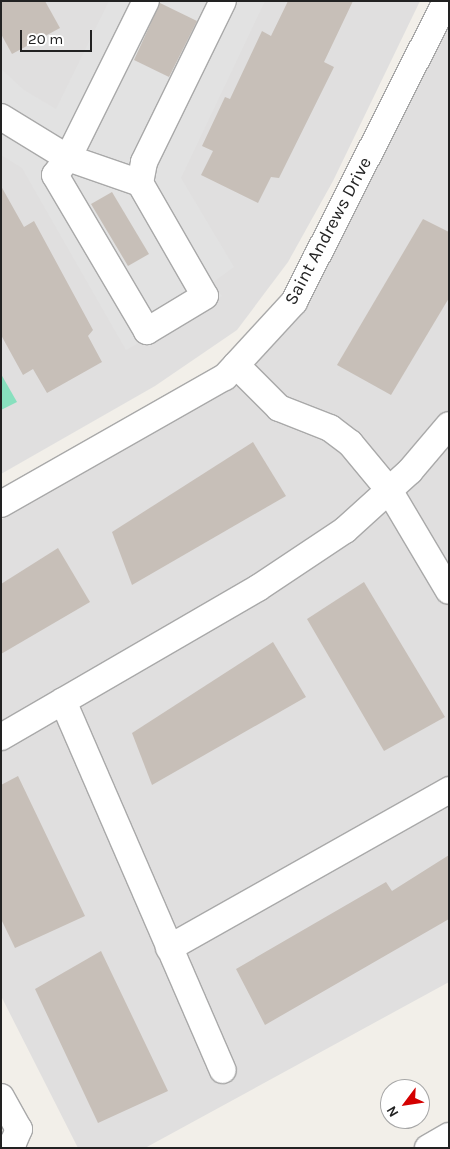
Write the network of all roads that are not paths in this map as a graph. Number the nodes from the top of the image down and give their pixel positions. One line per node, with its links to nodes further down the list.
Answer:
1 (146, 1): 5 (street)
2 (223, 1): 6 (street)
3 (446, 1): 7 (street, Saint Andrews Drive)
4 (1, 117): 5 (street)
5 (68, 158): 6 (street); 6 (street)
6 (140, 184)
7 (236, 365): 9 (street); 10 (street, Saint Andrews Drive)
8 (449, 424): 9 (street)
9 (389, 490): 11 (street); 12 (street)
10 (1, 504)
11 (449, 590)
12 (63, 701): 13 (street); 15 (street)
13 (1, 737)
14 (449, 790): 15 (street)
15 (169, 948): 16 (street)
16 (224, 1070)
17 (1, 1097): 19 (street)
18 (449, 1136): 20 (street)
19 (6, 1148)
20 (428, 1148)

